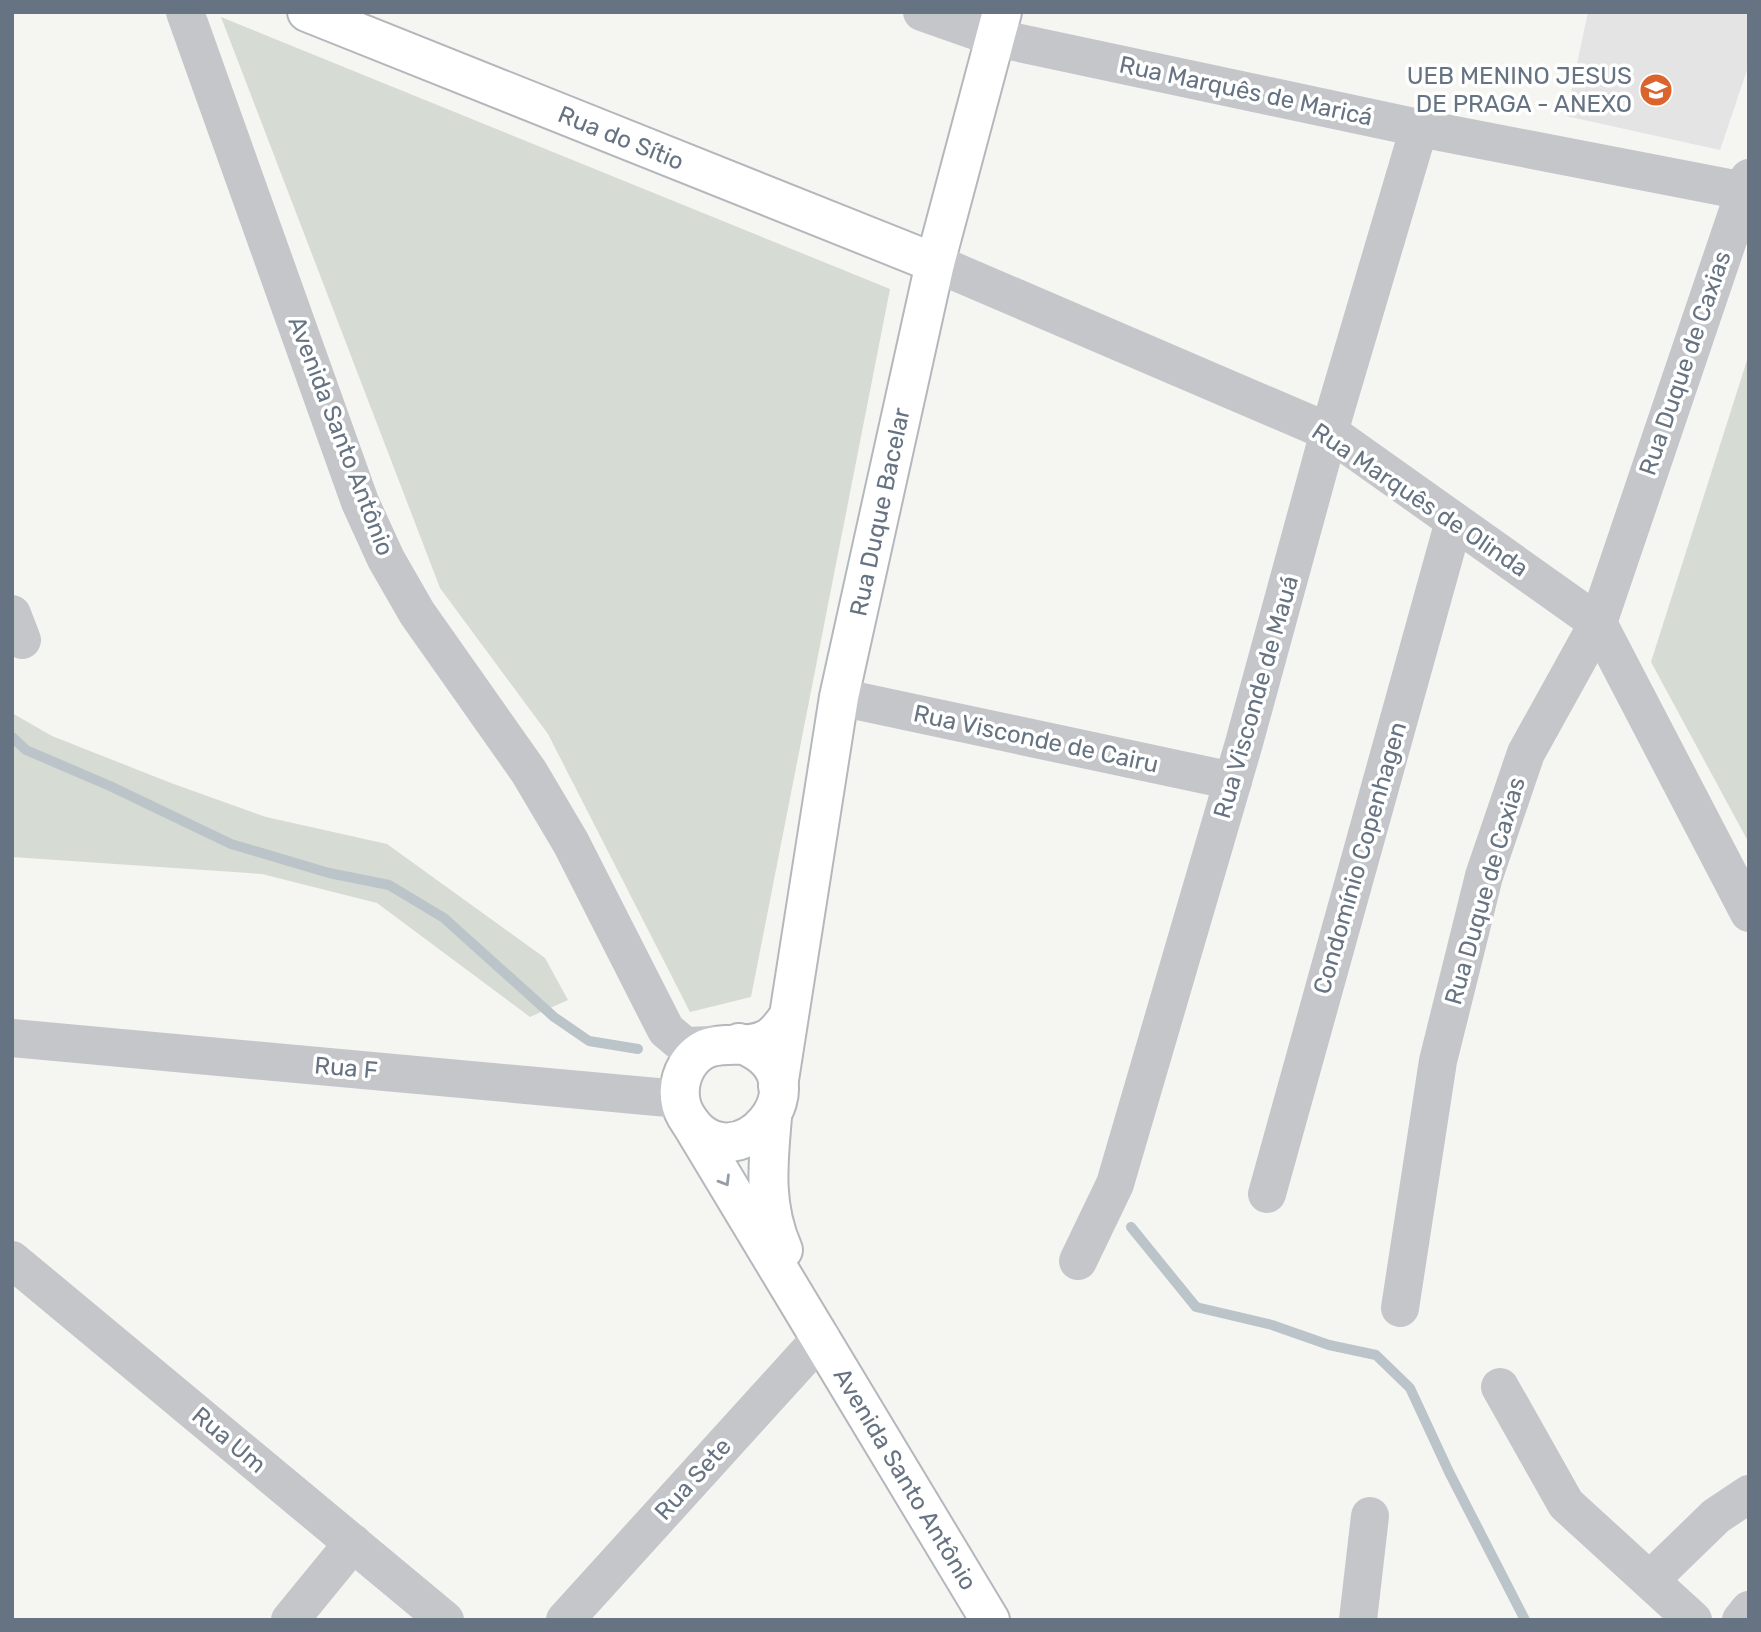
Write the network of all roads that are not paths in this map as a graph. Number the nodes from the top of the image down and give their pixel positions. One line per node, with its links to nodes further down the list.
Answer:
1 (186, 12): 15 (street, Avenida Santo Antônio)
2 (307, 12): 8 (main road, Rua do Sítio)
3 (922, 12): 4 (street, Rua Marquês de Maricá)
4 (999, 25): 5 (street, Rua Marquês de Maricá); 8 (main road, Rua Duque Bacelar)
5 (1419, 128): 6 (street, Rua Marquês de Maricá); 9 (street, Rua Visconde de Mauá)
6 (1746, 184): 7 (street, Rua Duque de Caxias)
7 (1738, 238): 11 (street, Rua Duque de Caxias)
8 (935, 263): 9 (street, Rua Marquês de Olinda); 12 (main road, Rua Duque Bacelar)
9 (1329, 432): 10 (street, Rua Marquês de Olinda); 13 (street, Rua Visconde de Mauá)
10 (1454, 522): 11 (street, Rua Marquês de Olinda); 21 (street, Condomínio Copenhagen)
11 (1598, 623): 14 (street, Rua Marquês de Olinda); 24 (street, Rua Duque de Caxias)
12 (839, 697): 13 (street, Rua Visconde de Cairu); 16 (main road, Rua Duque Bacelar)
13 (1233, 780): 23 (street, Rua Visconde de Mauá)
14 (1749, 913)
15 (657, 1014): 18 (street, Avenida Santo Antônio); 19 (street, Avenida Santo Antônio)
16 (788, 1018): 18 (main road); 20 (main road, Rua Duque Bacelar)
17 (12, 1038): 19 (street, Rua F)
18 (725, 1044): 19 (main road); 20 (main road)
19 (683, 1101): 20 (main road); 25 (main road, Avenida Santo Antônio, one-way to 25)
20 (775, 1101): 25 (main road, Avenida Santo Antônio)
21 (1266, 1194)
22 (12, 1260): 29 (street, Rua Um)
23 (1078, 1261)
24 (1401, 1308)
25 (821, 1338): 34 (street, Rua Sete); 35 (main road, Avenida Santo Antônio)
26 (1500, 1387): 30 (street)
27 (1749, 1494): 30 (street)
28 (1370, 1516): 36 (street)
29 (353, 1544): 32 (street); 33 (street, Rua Um)
30 (1650, 1580): 37 (street)
31 (1749, 1610): 38 (street)
32 (290, 1620)
33 (445, 1620)
34 (565, 1620)
35 (990, 1620)
36 (1358, 1620)
37 (1693, 1620)
38 (1741, 1620)

